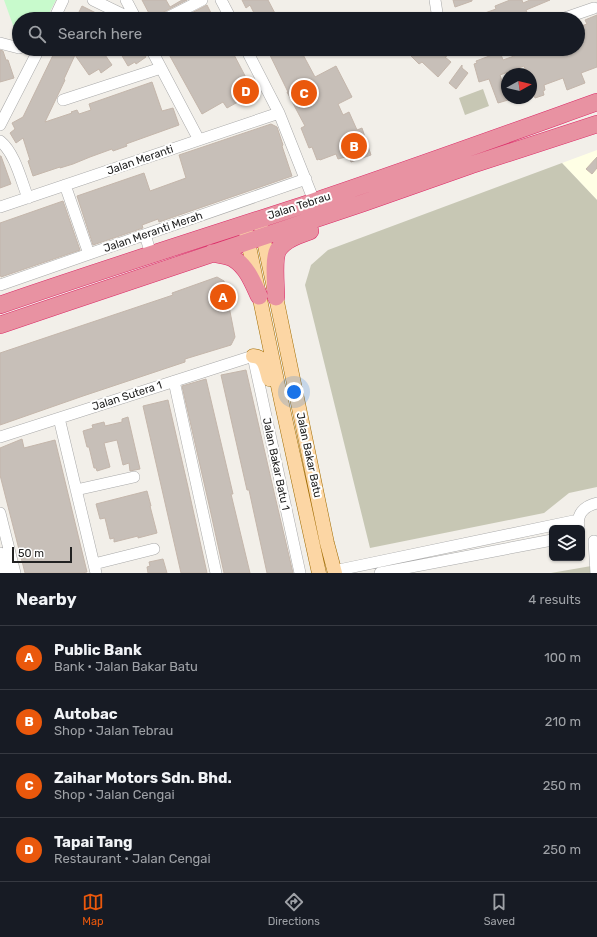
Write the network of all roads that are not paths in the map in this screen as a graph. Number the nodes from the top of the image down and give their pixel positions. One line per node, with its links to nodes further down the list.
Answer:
1 (63, 0): 8 (street)
2 (93, 0): 9 (street)
3 (126, 0): 10 (street)
4 (202, 0): 11 (street)
5 (221, 0): 12 (street)
6 (435, 0): 13 (street)
7 (594, 8): 14 (street)
8 (57, 12)
9 (118, 12)
10 (132, 12)
11 (179, 12)
12 (227, 12)
13 (437, 12)
14 (582, 12)
15 (0, 43): 16 (street)
16 (12, 47)
17 (35, 56): 25 (street)
18 (155, 56): 20 (street)
19 (250, 56): 23 (street)
20 (161, 68): 21 (street); 28 (street)
21 (63, 100)
22 (597, 102): 34 (highway, Jalan Tebrau)
23 (279, 113): 28 (street, Jalan Meranti); 30 (street)
24 (597, 124): 27 (highway, Jalan Tebrau)
25 (0, 125)
26 (597, 129): 27 (highway)
27 (566, 134): 32 (highway, Jalan Tebrau)
28 (199, 140): 31 (street, Jalan Meranti)
29 (0, 141): 33 (street)
30 (306, 179): 34 (street); 37 (street, Jalan Meranti Merah)
31 (65, 185): 33 (street, Jalan Meranti); 40 (street)
32 (406, 188): 38 (highway, Jalan Tebrau); 44 (highway)
33 (28, 198): 35 (street, Jalan Meranti)
34 (314, 201): 36 (highway, Jalan Tebrau)
35 (0, 208)
36 (252, 222): 38 (main road, Jalan Bakar Batu); 41 (highway, Jalan Tebrau)
37 (145, 235): 40 (street, Jalan Meranti Merah); 41 (street)
38 (256, 239): 39 (highway, Jalan Tebrau); 43 (main road, Jalan Bakar Batu); 44 (main road, Jalan Bakar Batu)
39 (212, 253): 43 (highway); 46 (highway, Jalan Tebrau)
40 (89, 254): 42 (street, Jalan Meranti Merah)
41 (151, 254): 45 (highway, Jalan Tebrau)
42 (0, 286)
43 (259, 296): 49 (main road, Jalan Bakar Batu)
44 (276, 296): 70 (main road, Jalan Bakar Batu)
45 (0, 305)
46 (0, 325)
47 (253, 356): 48 (street, Jalan Sutera 1); 49 (main road); 68 (street, Jalan Bakar Batu 1)
48 (174, 381): 50 (street, Jalan Sutera 1); 67 (street)
49 (281, 400): 52 (main road, Jalan Bakar Batu)
50 (59, 418): 51 (street, Jalan Sutera 1); 54 (street)
51 (1, 437)
52 (291, 445): 69 (main road, Jalan Bakar Batu); 70 (main road)
53 (134, 476): 54 (street)
54 (76, 490): 63 (street)
55 (597, 503): 57 (street)
56 (0, 513): 66 (street)
57 (579, 524): 70 (street)
58 (585, 537): 60 (street)
59 (549, 541): 64 (street)
60 (595, 541): 72 (street)
61 (154, 549): 63 (street)
62 (0, 553): 65 (street)
63 (95, 569)
64 (412, 570): 71 (street)
65 (5, 573)
66 (15, 573)
67 (216, 573)
68 (300, 573)
69 (319, 573)
70 (332, 573)
71 (380, 573)
72 (596, 573)

